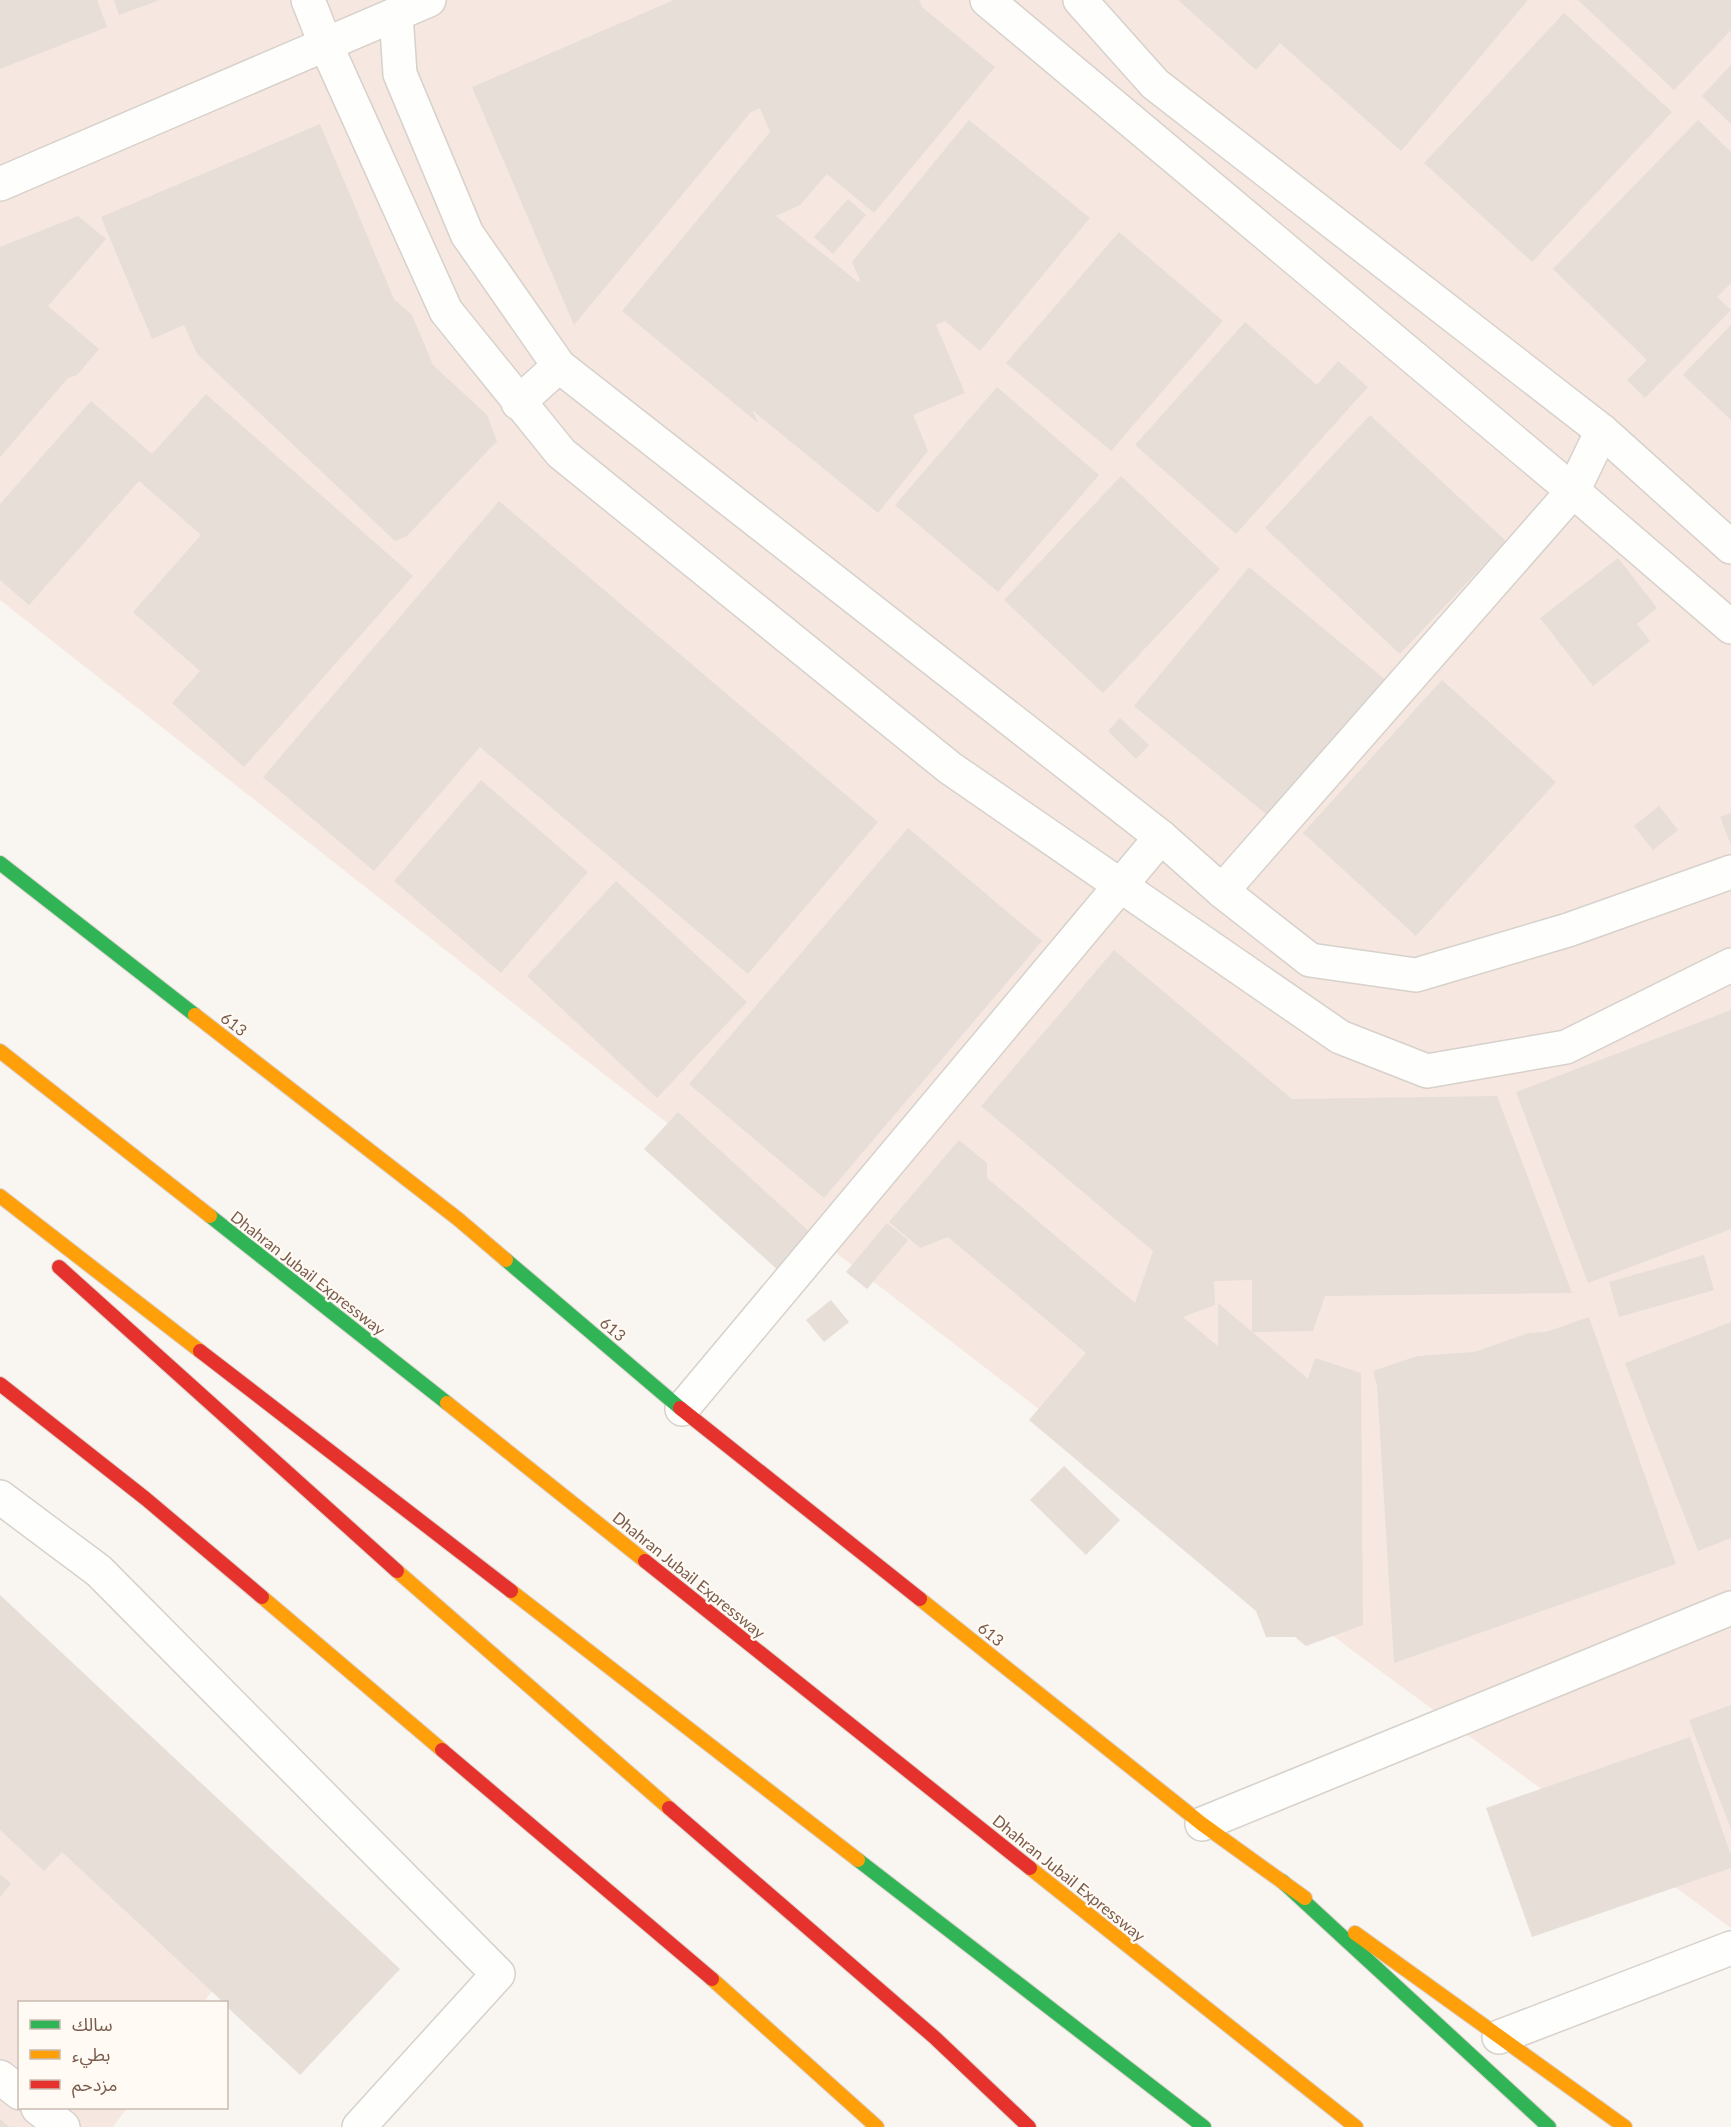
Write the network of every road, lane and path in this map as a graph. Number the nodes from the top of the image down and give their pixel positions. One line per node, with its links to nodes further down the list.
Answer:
1 (308, 0): 6 (street)
2 (429, 0): 5 (street)
3 (987, 0): 11 (street)
4 (1080, 0): 10 (street)
5 (396, 14): 6 (street); 8 (street)
6 (325, 44): 7 (street); 9 (street)
7 (0, 184)
8 (559, 366): 9 (street); 14 (street)
9 (518, 403): 17 (street)
10 (1602, 430): 11 (street); 12 (street)
11 (1573, 491): 13 (street); 18 (street)
12 (1731, 547)
13 (1731, 627)
14 (1161, 837): 17 (street); 18 (street)
15 (0, 863): 24 (main road, 613)
16 (1731, 872): 18 (street)
17 (1120, 885): 19 (street); 24 (street)
18 (1222, 891)
19 (1731, 965)
20 (0, 1051): 39 (main road, Dhahran Jubail Expressway)
21 (0, 1196): 38 (main road)
22 (53, 1261): 37 (main road)
23 (0, 1384): 36 (main road)
24 (682, 1409): 27 (main road, 613)
25 (0, 1497): 35 (street)
26 (1731, 1608): 27 (street)
27 (1202, 1824): 28 (main road, 613)
28 (1282, 1881): 30 (main road); 40 (main road)
29 (1731, 1948): 30 (street)
30 (1500, 2037): 41 (main road)
31 (0, 2077): 32 (street)
32 (18, 2091)
33 (39, 2109): 34 (street)
34 (63, 2127)
35 (359, 2127)
36 (877, 2127)
37 (1029, 2127)
38 (1204, 2127)
39 (1356, 2127)
40 (1549, 2127)
41 (1625, 2127)

